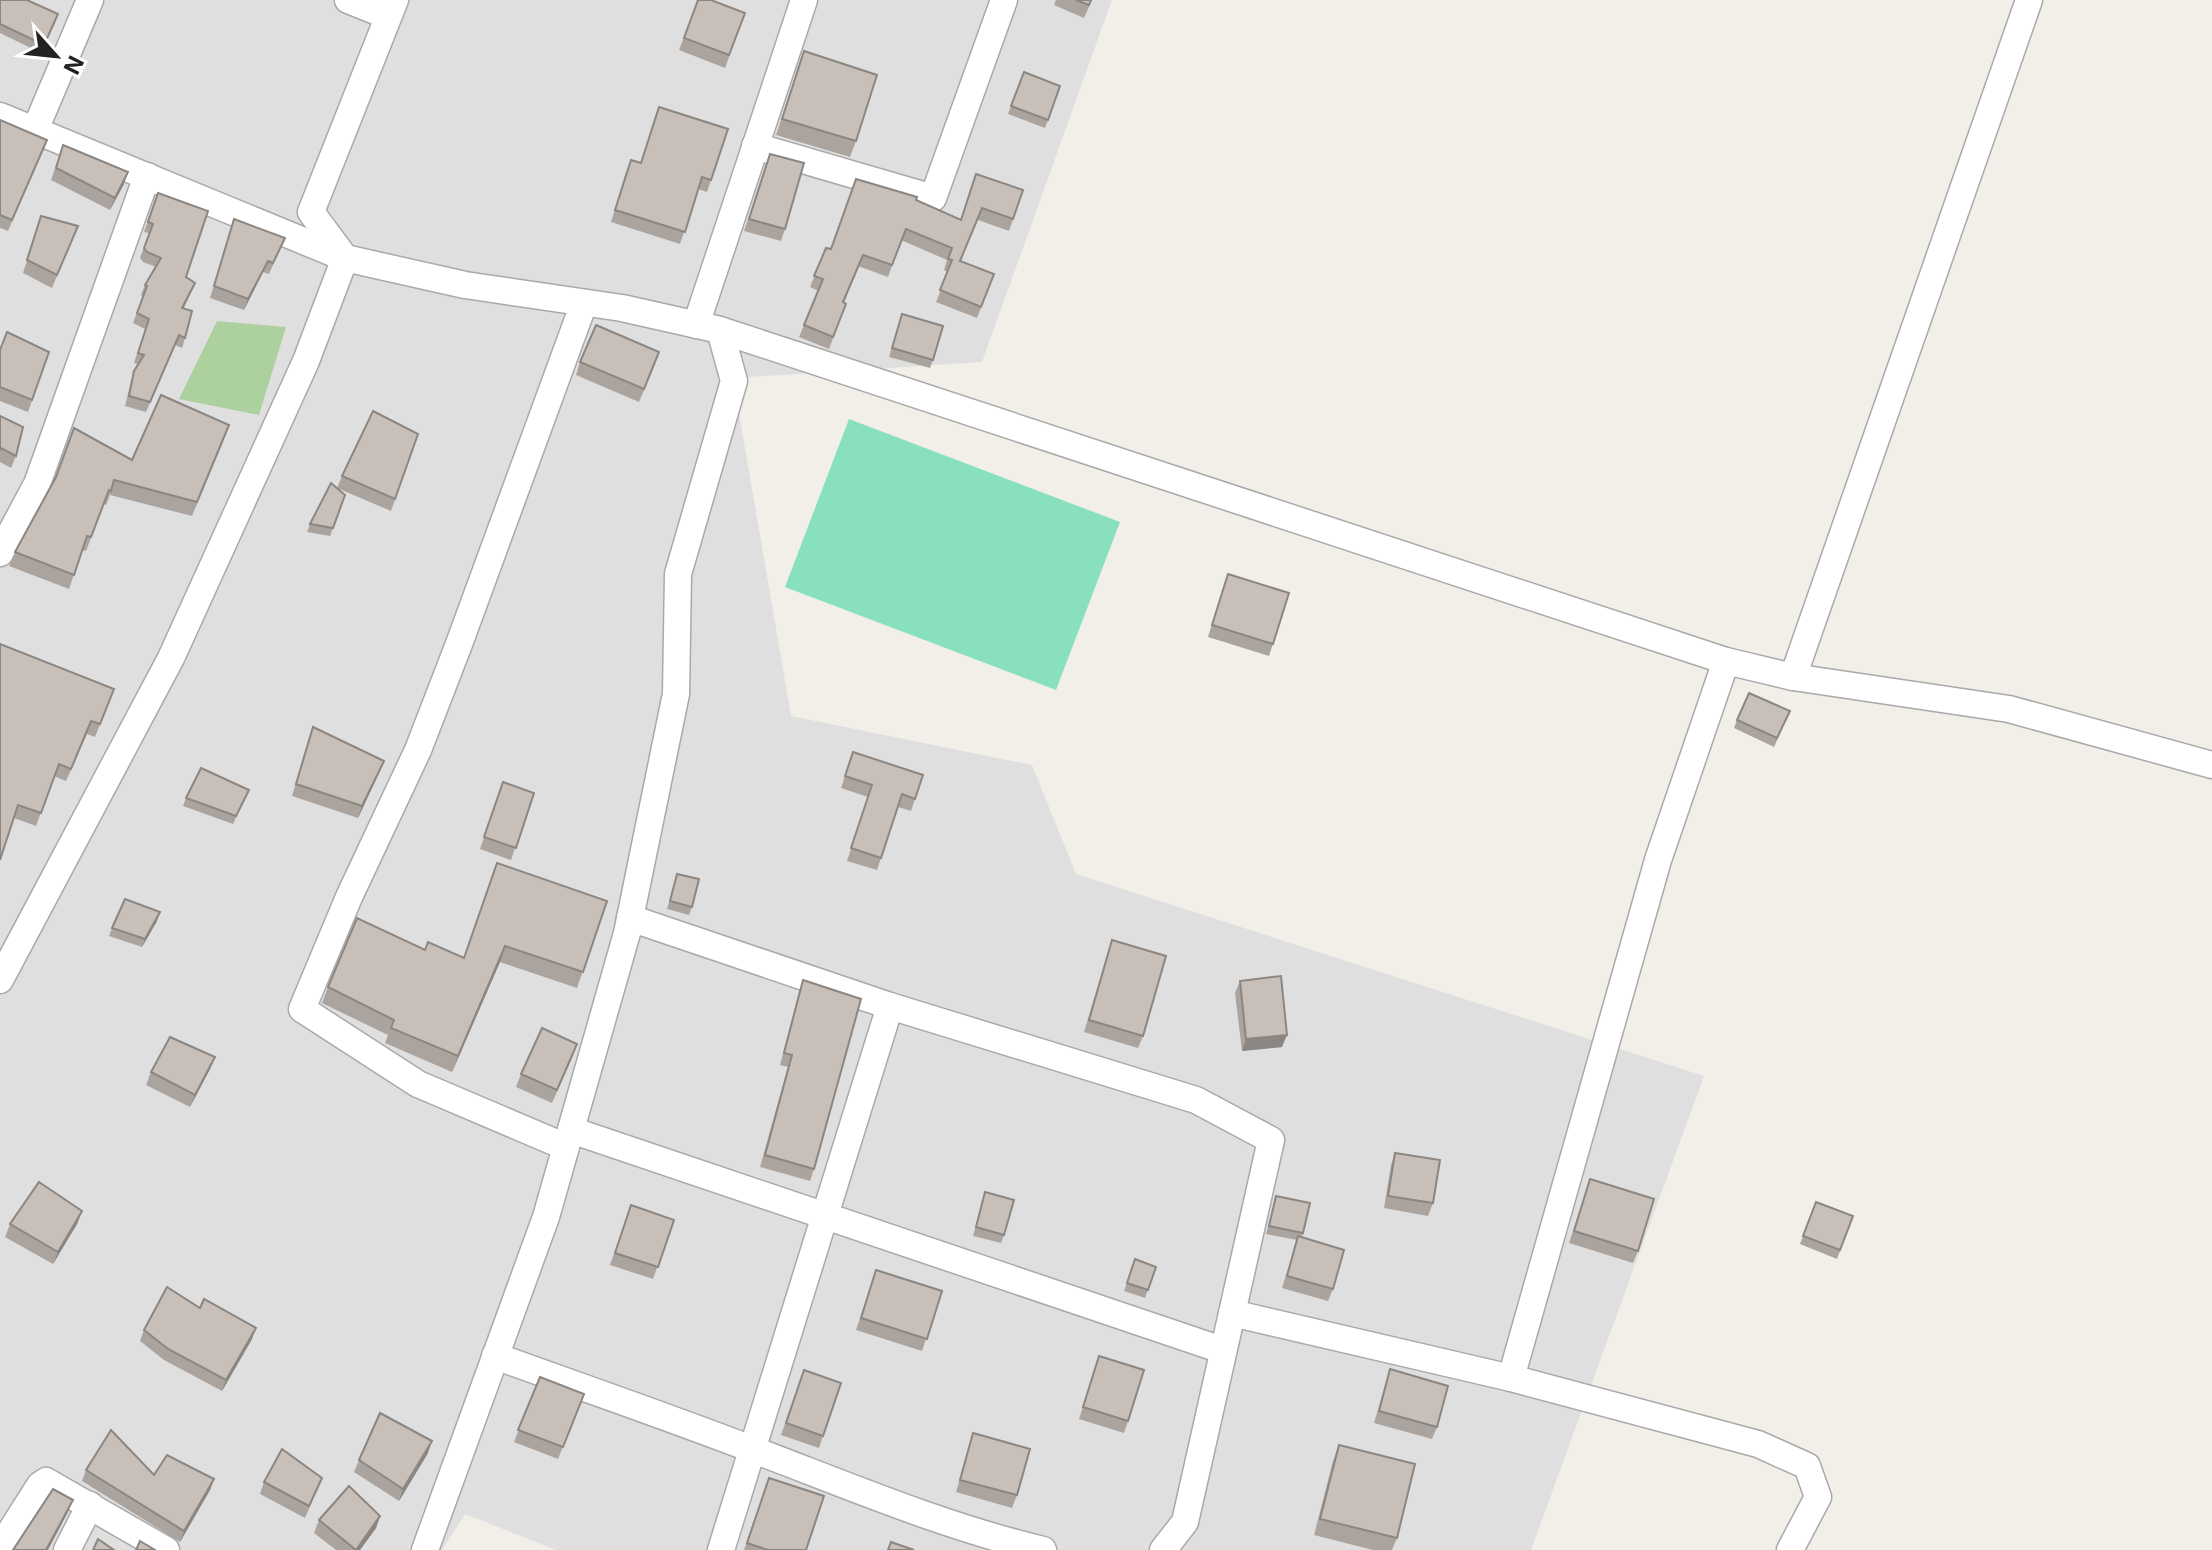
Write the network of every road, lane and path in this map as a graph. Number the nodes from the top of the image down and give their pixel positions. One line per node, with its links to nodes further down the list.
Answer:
1 (90, 0): 8 (street)
2 (348, 0): 6 (street)
3 (804, 0): 9 (street)
4 (1004, 0): 9 (street)
5 (2029, 0): 16 (street)
6 (392, 8): 11 (street)
7 (0, 116): 8 (street)
8 (35, 130): 10 (street)
9 (755, 146): 13 (street)
10 (147, 176): 11 (street); 14 (street)
11 (345, 258): 12 (street); 19 (street)
12 (584, 303): 13 (street); 21 (street)
13 (708, 328): 15 (street); 18 (street)
14 (0, 553)
15 (1726, 661): 16 (street); 26 (street)
16 (1793, 677): 17 (street)
17 (2212, 765)
18 (630, 918): 20 (street); 21 (street)
19 (0, 980)
20 (890, 1006): 22 (street); 23 (street)
21 (568, 1138): 22 (street); 25 (street)
22 (826, 1216): 24 (street); 27 (street)
23 (1232, 1313): 24 (street); 26 (street)
24 (1222, 1350): 35 (street)
25 (495, 1356): 27 (street); 32 (street)
26 (1511, 1378): 36 (street)
27 (753, 1449): 33 (street); 34 (street)
28 (90, 1505): 29 (street); 30 (street); 31 (street)
29 (0, 1548)
30 (67, 1550)
31 (166, 1550)
32 (425, 1550)
33 (721, 1550)
34 (1043, 1550)
35 (1163, 1550)
36 (1790, 1550)

